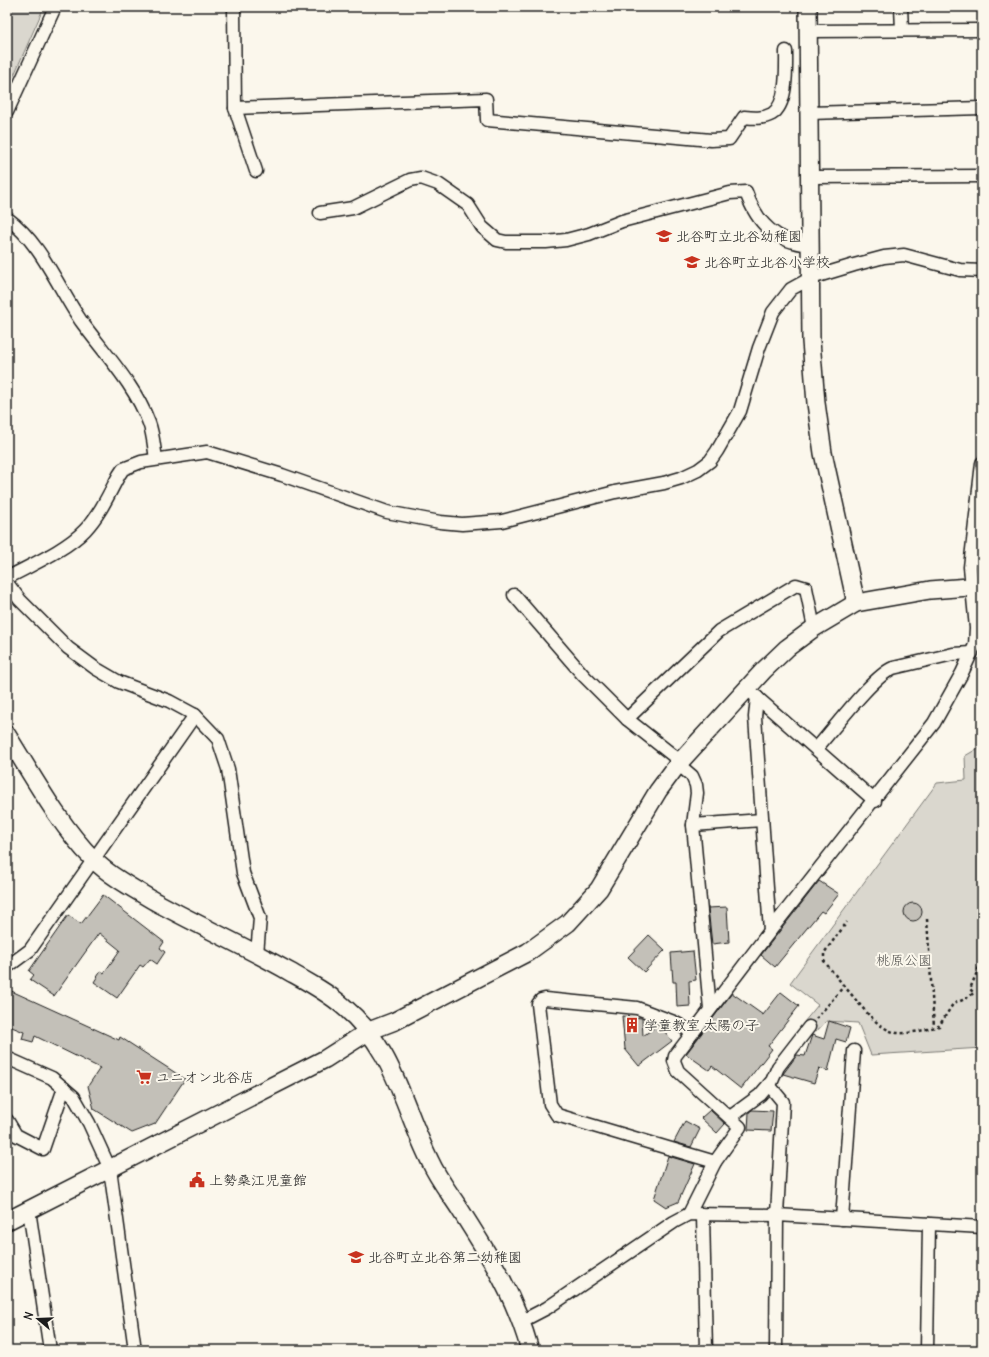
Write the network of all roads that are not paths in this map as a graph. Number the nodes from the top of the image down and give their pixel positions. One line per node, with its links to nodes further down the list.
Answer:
1 (55, 7): 11 (street)
2 (234, 7): 9 (street)
3 (808, 7): 7 (street)
4 (901, 7): 5 (street)
5 (902, 30): 6 (street); 7 (street)
6 (982, 30)
7 (808, 32): 12 (street)
8 (786, 51): 9 (street)
9 (235, 108): 13 (street)
10 (982, 108): 12 (street)
11 (7, 112)
12 (808, 113): 15 (street)
13 (256, 171)
14 (982, 176): 15 (street)
15 (810, 177): 18 (street)
16 (320, 213): 18 (street)
17 (7, 218): 21 (street)
18 (810, 245): 20 (street)
19 (982, 271): 20 (street)
20 (811, 278): 21 (street); 27 (street)
21 (156, 459): 23 (street)
22 (982, 463): 25 (street)
23 (7, 578)
24 (7, 583): 31 (street)
25 (976, 587): 27 (street); 29 (street)
26 (514, 595): 32 (street)
27 (856, 603): 28 (street)
28 (814, 628): 30 (street); 32 (street)
29 (972, 653): 34 (street); 36 (street)
30 (752, 693): 34 (street); 35 (street); 37 (street)
31 (195, 715): 39 (street); 41 (street)
32 (627, 719): 35 (street)
33 (7, 735): 39 (street)
34 (816, 749): 36 (street)
35 (679, 762): 38 (street); 45 (street)
36 (875, 801): 40 (street)
37 (762, 820): 38 (street); 40 (street)
38 (693, 825): 43 (street)
39 (94, 860): 41 (street); 42 (street)
40 (770, 931): 43 (street)
41 (257, 954): 45 (street)
42 (7, 967)
43 (710, 1009): 46 (street)
44 (810, 1027): 49 (street)
45 (369, 1031): 54 (street); 63 (street)
46 (692, 1032): 51 (street); 53 (street)
47 (854, 1051): 59 (street)
48 (7, 1058): 50 (street)
49 (769, 1085): 51 (street); 58 (street)
50 (64, 1088): 52 (street); 54 (street)
51 (730, 1117): 53 (street)
52 (7, 1120)
53 (716, 1162): 56 (street)
54 (110, 1169): 55 (street); 65 (street)
55 (29, 1210): 60 (street); 64 (street)
56 (689, 1214): 57 (street); 63 (street)
57 (703, 1215): 58 (street); 67 (street)
58 (777, 1215): 59 (street); 68 (street)
59 (842, 1219): 61 (street)
60 (7, 1221)
61 (929, 1224): 62 (street); 69 (street)
62 (982, 1227)
63 (522, 1321): 66 (street)
64 (50, 1350)
65 (135, 1350)
66 (530, 1350)
67 (706, 1350)
68 (776, 1350)
69 (927, 1350)

